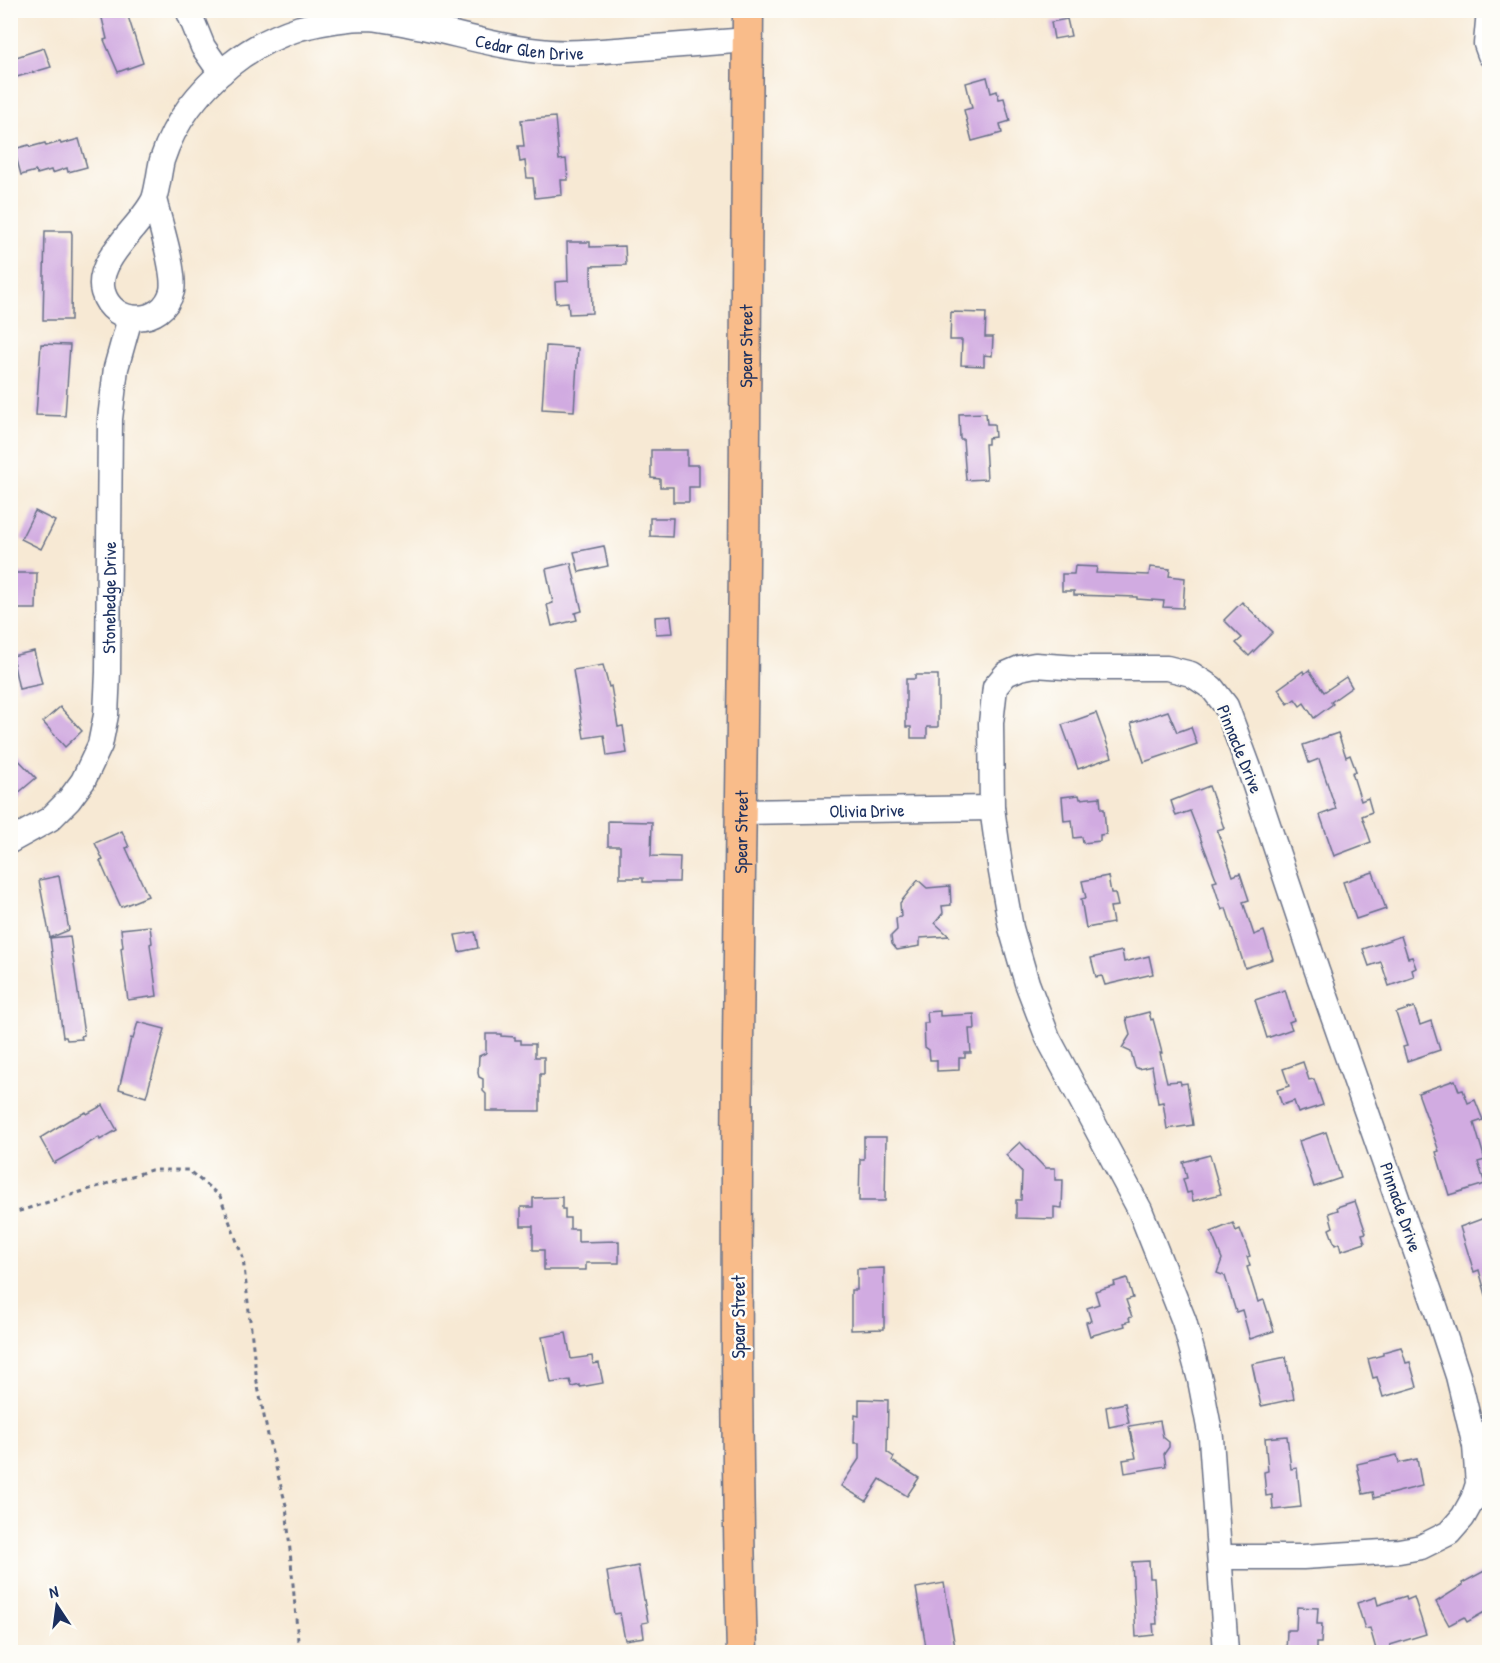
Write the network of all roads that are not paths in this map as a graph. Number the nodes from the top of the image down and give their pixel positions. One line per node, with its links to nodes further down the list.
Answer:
1 (188, 10): 5 (street)
2 (1489, 10): 4 (street)
3 (748, 25): 5 (street, Cedar Glen Drive); 9 (main road, Spear Street)
4 (1490, 55)
5 (221, 73): 6 (street, Cedar Glen Drive)
6 (154, 199): 7 (street, Cedar Glen Drive); 7 (street, Cedar Glen Drive)
7 (130, 318): 10 (street, Stonehedge Drive)
8 (992, 808): 9 (street, Olivia Drive); 11 (street, Pinnacle Drive); 11 (street, Pinnacle Drive)
9 (741, 812): 12 (main road, Spear Street)
10 (10, 841)
11 (1220, 1557): 13 (street, Pinnacle Drive)
12 (742, 1653)
13 (1226, 1653)

